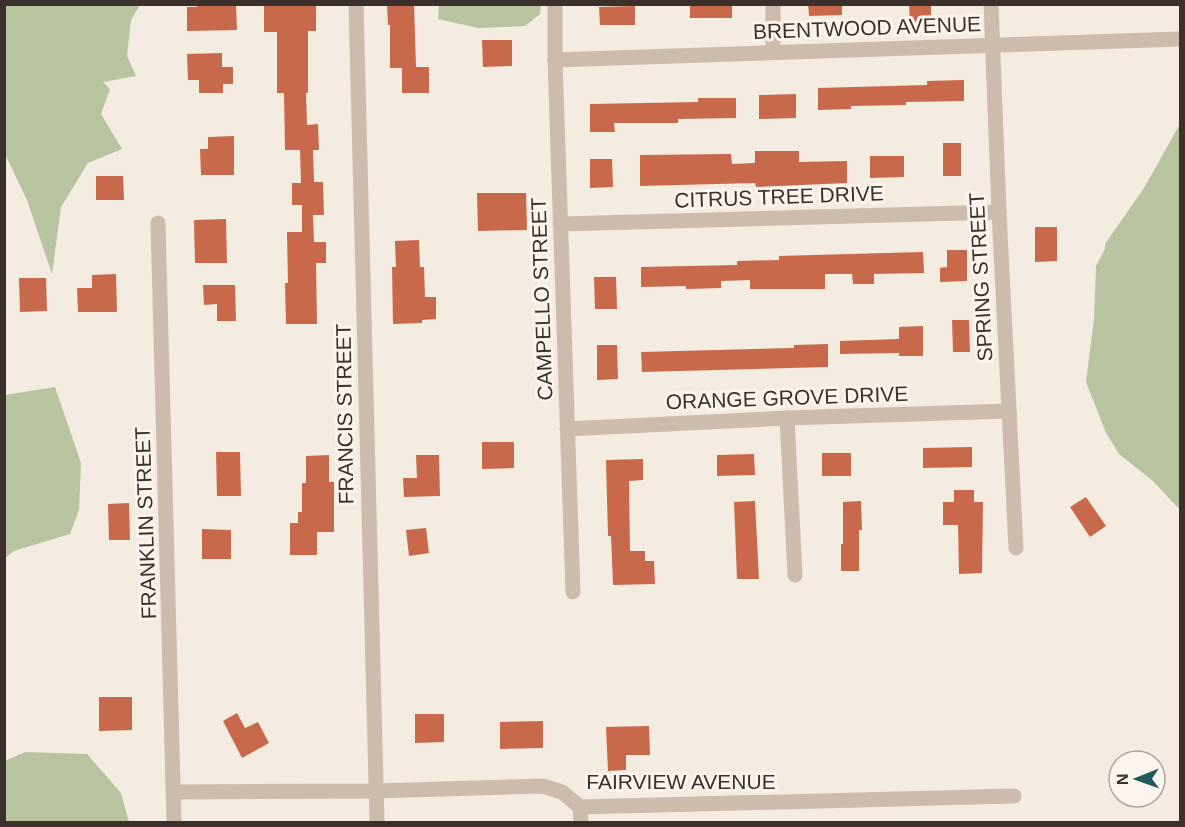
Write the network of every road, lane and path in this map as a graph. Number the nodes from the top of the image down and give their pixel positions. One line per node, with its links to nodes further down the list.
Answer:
1 (356, 4): 18 (street, FRANCIS STREET)
2 (555, 4): 8 (street, CAMPELLO STREET)
3 (773, 4): 7 (street)
4 (992, 4): 6 (street, SPRING STREET)
5 (1180, 39): 6 (street, BRENTWOOD AVENUE)
6 (991, 44): 7 (street, BRENTWOOD AVENUE); 9 (street, SPRING STREET)
7 (773, 52): 8 (street, BRENTWOOD AVENUE)
8 (555, 60): 11 (street, CAMPELLO STREET)
9 (999, 212): 11 (street, CITRUS TREE DRIVE); 12 (street, SPRING STREET)
10 (158, 223): 19 (street, FRANKLIN STREET)
11 (560, 225): 14 (street, CAMPELLO STREET)
12 (1009, 411): 13 (street, ORANGE GROVE DRIVE); 15 (street, SPRING STREET)
13 (787, 418): 14 (street, ORANGE GROVE DRIVE); 16 (street)
14 (567, 429): 17 (street, CAMPELLO STREET)
15 (1016, 548)
16 (795, 575)
17 (573, 592)
18 (375, 790): 19 (street, FAIRVIEW AVENUE); 21 (street, FAIRVIEW AVENUE); 23 (street, FRANCIS STREET)
19 (174, 792): 22 (street, FRANKLIN STREET)
20 (1014, 796): 21 (street, FAIRVIEW AVENUE)
21 (580, 815)
22 (174, 822)
23 (377, 822)

